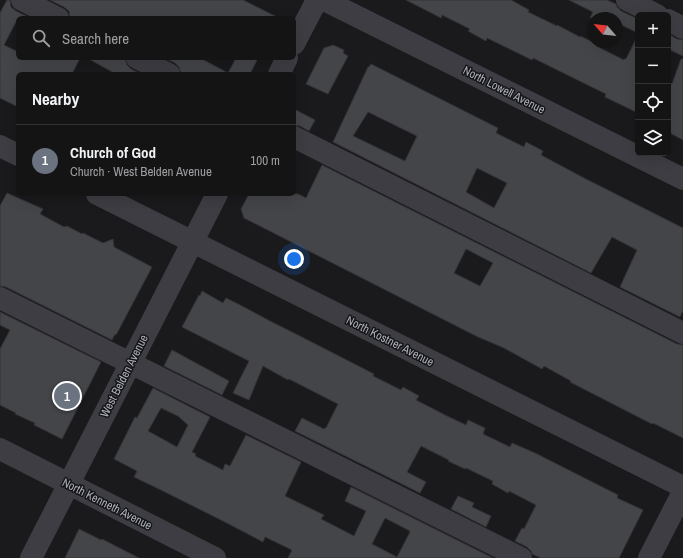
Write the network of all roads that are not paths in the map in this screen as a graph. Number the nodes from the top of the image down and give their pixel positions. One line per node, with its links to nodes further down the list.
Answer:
1 (22, 0): 6 (street)
2 (317, 0): 9 (street)
3 (324, 0): 17 (street, North Lowell Avenue)
4 (627, 0): 5 (street)
5 (651, 12)
6 (54, 16)
7 (671, 22): 8 (street)
8 (683, 28)
9 (296, 40)
10 (141, 60): 12 (street)
11 (286, 60): 13 (street)
12 (165, 72)
13 (280, 72)
14 (296, 138): 22 (street)
15 (0, 146): 16 (street)
16 (16, 153)
17 (683, 179)
18 (101, 196): 20 (street, North Kostner Avenue)
19 (216, 196): 20 (street, West Belden Avenue)
20 (193, 242): 23 (street, West Belden Avenue); 26 (street, North Kostner Avenue)
21 (0, 298): 23 (street)
22 (683, 333)
23 (131, 364): 25 (street, West Belden Avenue); 30 (street)
24 (0, 449): 25 (street, North Kenneth Avenue)
25 (69, 484): 28 (street, West Belden Avenue); 29 (street, North Kenneth Avenue)
26 (683, 487)
27 (683, 492): 31 (street)
28 (31, 558)
29 (215, 558)
30 (521, 558)
31 (649, 558)

